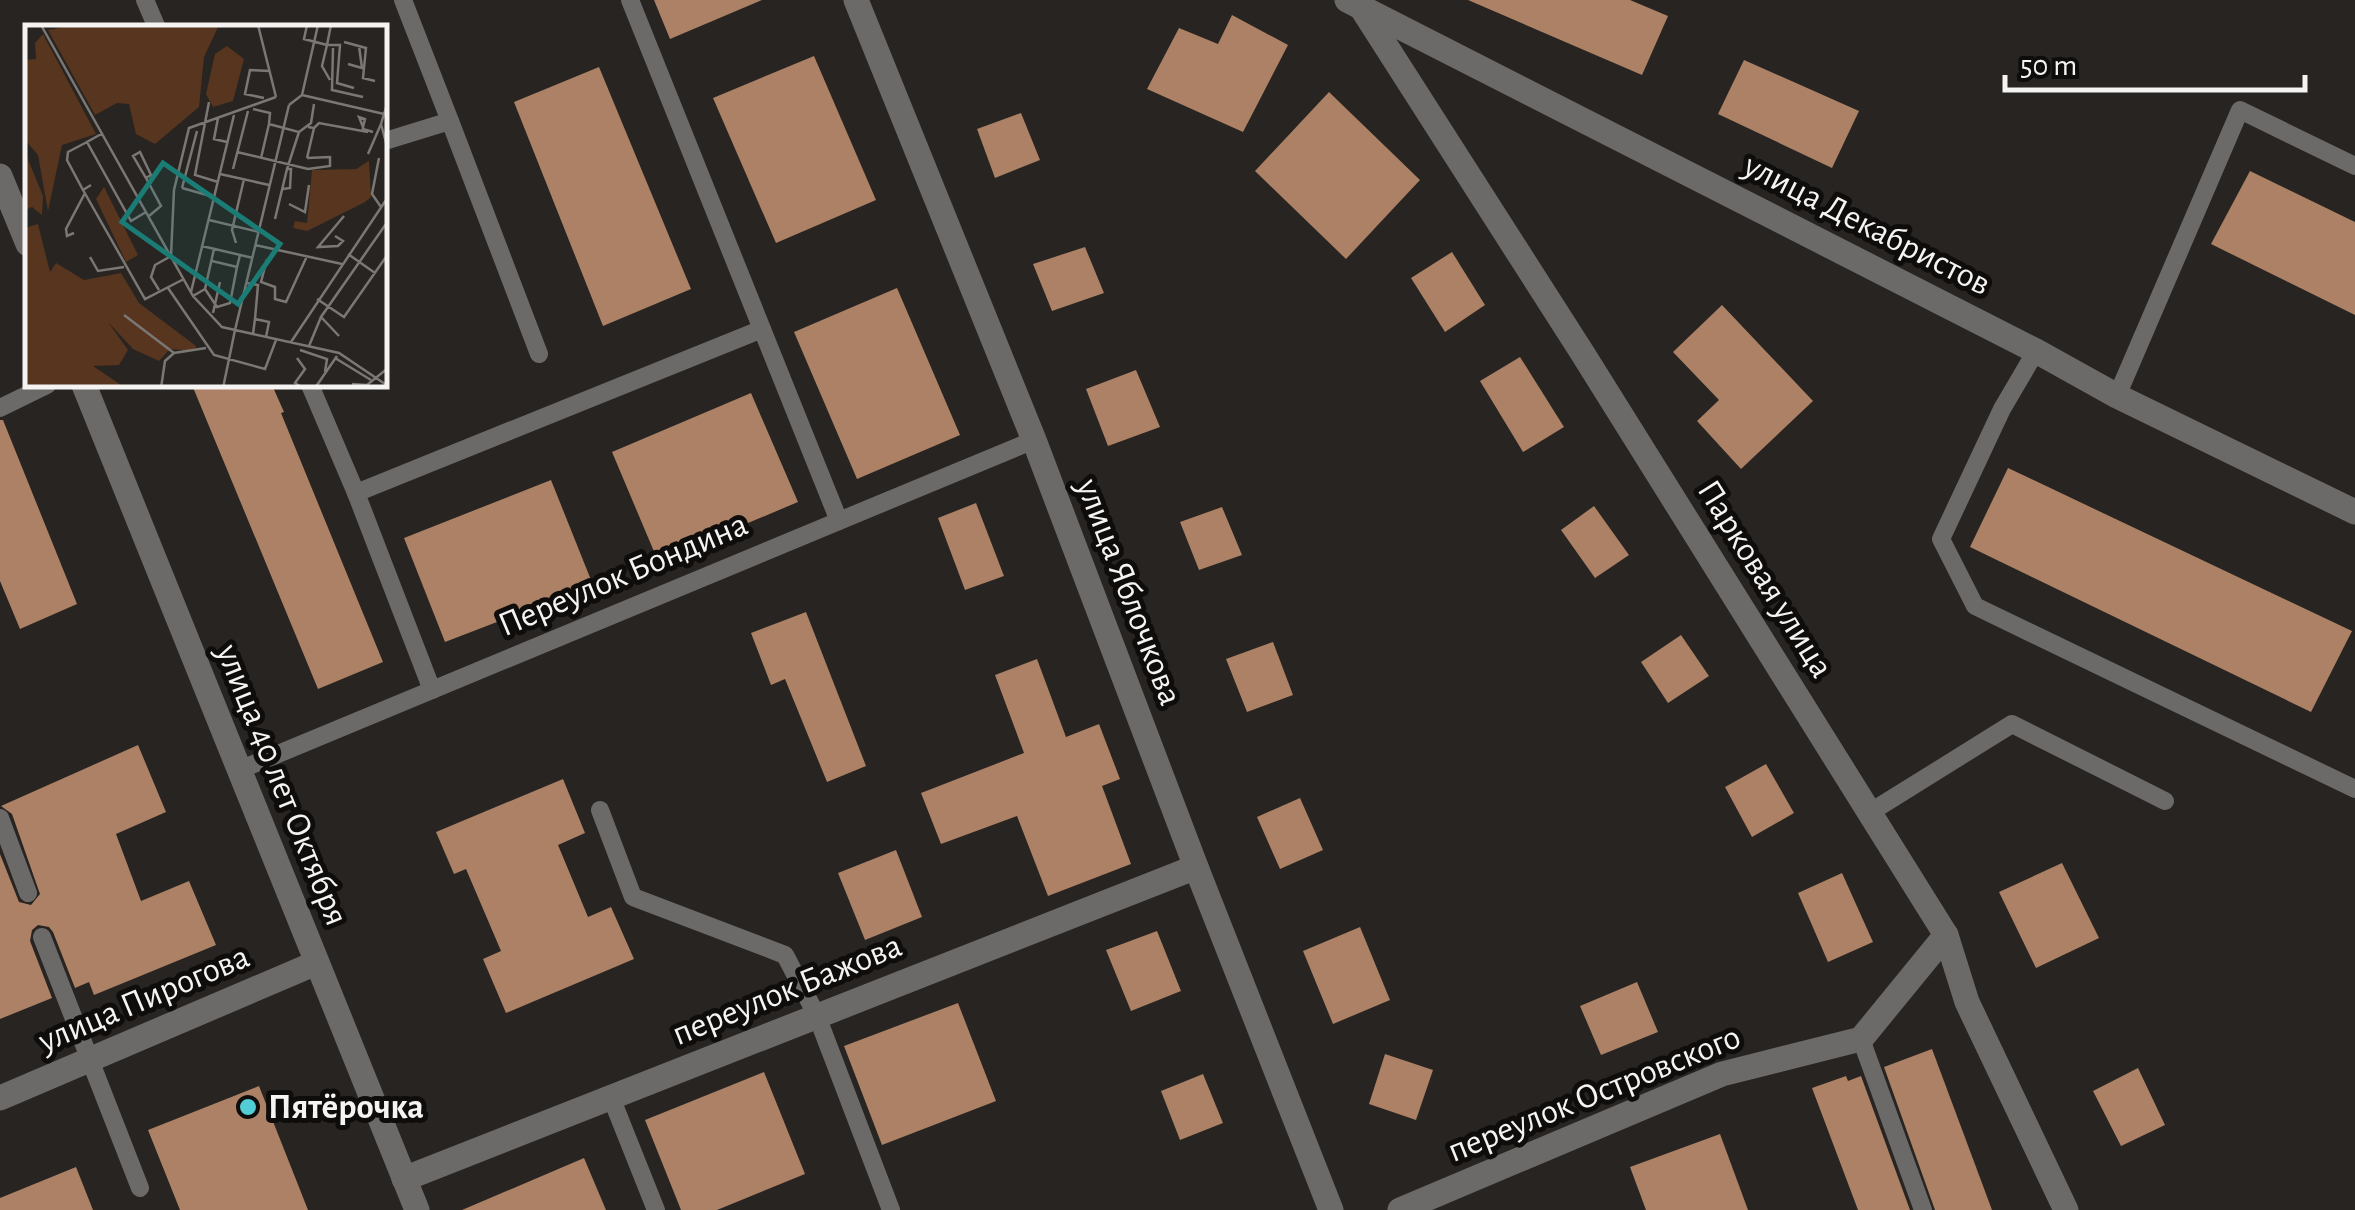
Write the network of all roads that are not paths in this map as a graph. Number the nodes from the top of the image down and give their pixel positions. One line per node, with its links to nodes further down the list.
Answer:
1 (145, 0): 6 (lane)
2 (403, 0): 7 (lane)
3 (630, 0): 12 (lane)
4 (856, 0): 20 (street, улица Яблочкова)
5 (1358, 2): 13 (street, улица Декабристов); 29 (street, Парковая улица)
6 (156, 25)
7 (450, 121): 8 (lane); 14 (lane)
8 (388, 139)
9 (2355, 166): 18 (lane)
10 (0, 176): 11 (street)
11 (25, 237)
12 (762, 329): 21 (lane); 23 (lane)
13 (2036, 351): 18 (street, улица Декабристов); 26 (lane)
14 (539, 354)
15 (41, 388): 19 (lane)
16 (85, 388): 25 (street, улица 40 лет Октября)
17 (311, 388): 21 (lane)
18 (2117, 396): 22 (street, улица Декабристов)
19 (0, 408)
20 (1034, 440): 23 (lane, Переулок Бондина); 31 (street, улица Яблочкова)
21 (356, 493): 24 (lane)
22 (2355, 512)
23 (839, 521): 24 (lane, Переулок Бондина)
24 (432, 690): 25 (lane, Переулок Бондина)
25 (237, 771): 35 (street, улица 40 лет Октября)
26 (2355, 789)
27 (2165, 801): 29 (lane)
28 (600, 810): 36 (lane)
29 (1870, 812): 33 (street, Парковая улица)
30 (0, 818): 32 (lane)
31 (1196, 866): 36 (street, переулок Бажова); 46 (street, улица Яблочкова)
32 (28, 894)
33 (1946, 936): 37 (street); 49 (street, Парковая улица)
34 (42, 937): 38 (lane)
35 (316, 963): 38 (street, улица Пирогова); 41 (street, улица 40 лет Октября)
36 (817, 1016): 39 (street, переулок Бажова); 45 (lane)
37 (1861, 1039): 47 (street, переулок Островского); 48 (lane)
38 (90, 1060): 40 (street, улица Пирогова); 42 (lane)
39 (611, 1097): 41 (street, переулок Бажова); 44 (lane)
40 (0, 1098)
41 (404, 1179): 43 (street, улица 40 лет Октября)
42 (140, 1188)
43 (416, 1210)
44 (656, 1210)
45 (892, 1210)
46 (1331, 1210)
47 (1400, 1210)
48 (1923, 1210)
49 (2066, 1210)

